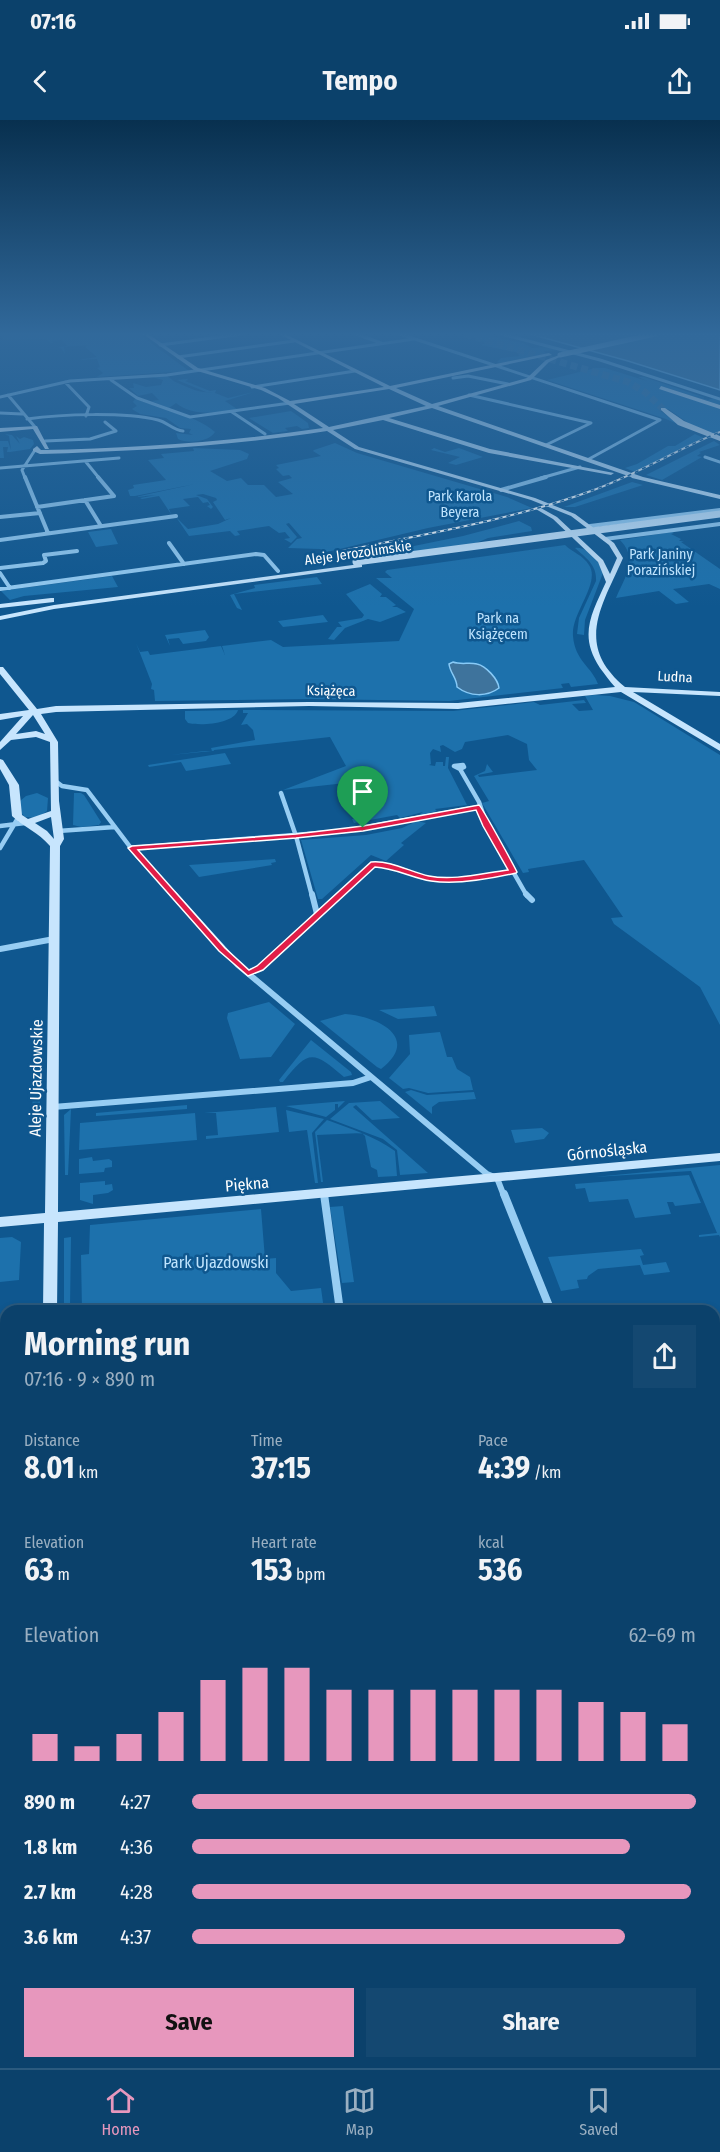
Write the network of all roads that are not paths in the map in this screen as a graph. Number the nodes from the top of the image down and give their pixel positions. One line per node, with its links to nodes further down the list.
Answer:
1 (109, 425): 18 (street)
2 (170, 425): 14 (street)
3 (251, 425): 15 (street)
4 (320, 425): 12 (street)
5 (341, 425): 12 (street)
6 (404, 425): 26 (street)
7 (488, 425): 17 (street)
8 (587, 425): 17 (street)
9 (652, 425): 23 (street)
10 (686, 425): 16 (main road)
11 (30, 426): 13 (street); 18 (street); 18 (street)
12 (324, 428): 18 (street); 30 (street)
13 (0, 430)
14 (183, 431)
15 (265, 434)
16 (720, 439)
17 (546, 445): 23 (street)
18 (43, 448): 19 (street); 19 (street)
19 (31, 457): 25 (street)
20 (705, 457): 24 (street)
21 (118, 458): 22 (street)
22 (86, 462): 25 (street); 32 (street)
23 (588, 462): 26 (street); 28 (street); 29 (street)
24 (720, 462)
25 (24, 466): 27 (street); 33 (street)
26 (580, 467): 28 (street); 30 (street)
27 (0, 468)
28 (593, 470): 29 (street)
29 (611, 470): 31 (street)
30 (501, 490): 36 (street); 39 (street)
31 (720, 498)
32 (86, 500): 33 (street); 41 (street)
33 (37, 507): 34 (street)
34 (40, 513): 38 (street); 43 (street)
35 (720, 514): 42 (street); 51 (street, Aleje Jerozolimskie)
36 (573, 515): 39 (street); 42 (street)
37 (176, 516): 41 (street)
38 (0, 517)
39 (555, 518): 49 (street)
40 (720, 524): 44 (street)
41 (101, 526): 43 (street)
42 (590, 526): 44 (street)
43 (48, 533): 45 (street)
44 (605, 539): 48 (street)
45 (0, 540)
46 (169, 543): 50 (street)
47 (77, 551): 52 (street)
48 (618, 551): 49 (street); 54 (street)
49 (592, 552): 54 (street)
50 (184, 564): 53 (street); 55 (street)
51 (358, 564): 53 (street, Aleje Jerozolimskie); 58 (street, Aleje Jerozolimskie)
52 (0, 570): 55 (street)
53 (279, 571): 57 (street, Aleje Jerozolimskie)
54 (609, 581): 59 (street)
55 (10, 588): 56 (street)
56 (0, 589)
57 (0, 606)
58 (0, 618)
59 (605, 667): 61 (street); 61 (street)
60 (0, 669): 64 (street)
61 (628, 689): 62 (street, Ludna); 63 (street); 63 (street); 64 (street, Książęca)
62 (720, 693)
63 (654, 708): 69 (street)
64 (32, 711): 65 (street, Książęca); 66 (street); 67 (street)
65 (0, 717)
66 (6, 738): 67 (street); 68 (street)
67 (52, 739): 72 (street, Aleje Ujazdowskie)
68 (0, 747)
69 (720, 748)
70 (0, 763): 76 (street)
71 (460, 769): 74 (street)
72 (54, 780): 75 (street, Aleje Ujazdowskie); 78 (street)
73 (281, 793): 80 (street)
74 (479, 807): 80 (street); 84 (street)
75 (56, 813): 76 (street); 79 (street, Aleje Ujazdowskie)
76 (19, 822): 77 (street); 79 (street); 81 (street); 82 (street)
77 (0, 826)
78 (115, 827): 79 (street); 83 (street)
79 (58, 831): 81 (street, Aleje Ujazdowskie)
80 (296, 836): 83 (street); 86 (street)
81 (55, 846): 87 (street, Aleje Ujazdowskie)
82 (0, 848)
83 (132, 848): 89 (street)
84 (513, 872): 85 (street); 86 (street)
85 (532, 900)
86 (317, 914): 89 (street)
87 (54, 939): 88 (street); 91 (street, Aleje Ujazdowskie)
88 (0, 949)
89 (248, 973): 90 (street)
90 (371, 1077): 91 (street); 93 (street)
91 (52, 1108): 95 (street, Aleje Ujazdowskie)
92 (720, 1157): 93 (street, Górnośląska)
93 (497, 1178): 94 (street, Piękna); 99 (street)
94 (324, 1194): 95 (street, Piękna); 98 (street)
95 (51, 1218): 96 (street, Piękna); 97 (street, Aleje Ujazdowskie)
96 (0, 1222)
97 (50, 1305)
98 (339, 1305)
99 (549, 1305)

